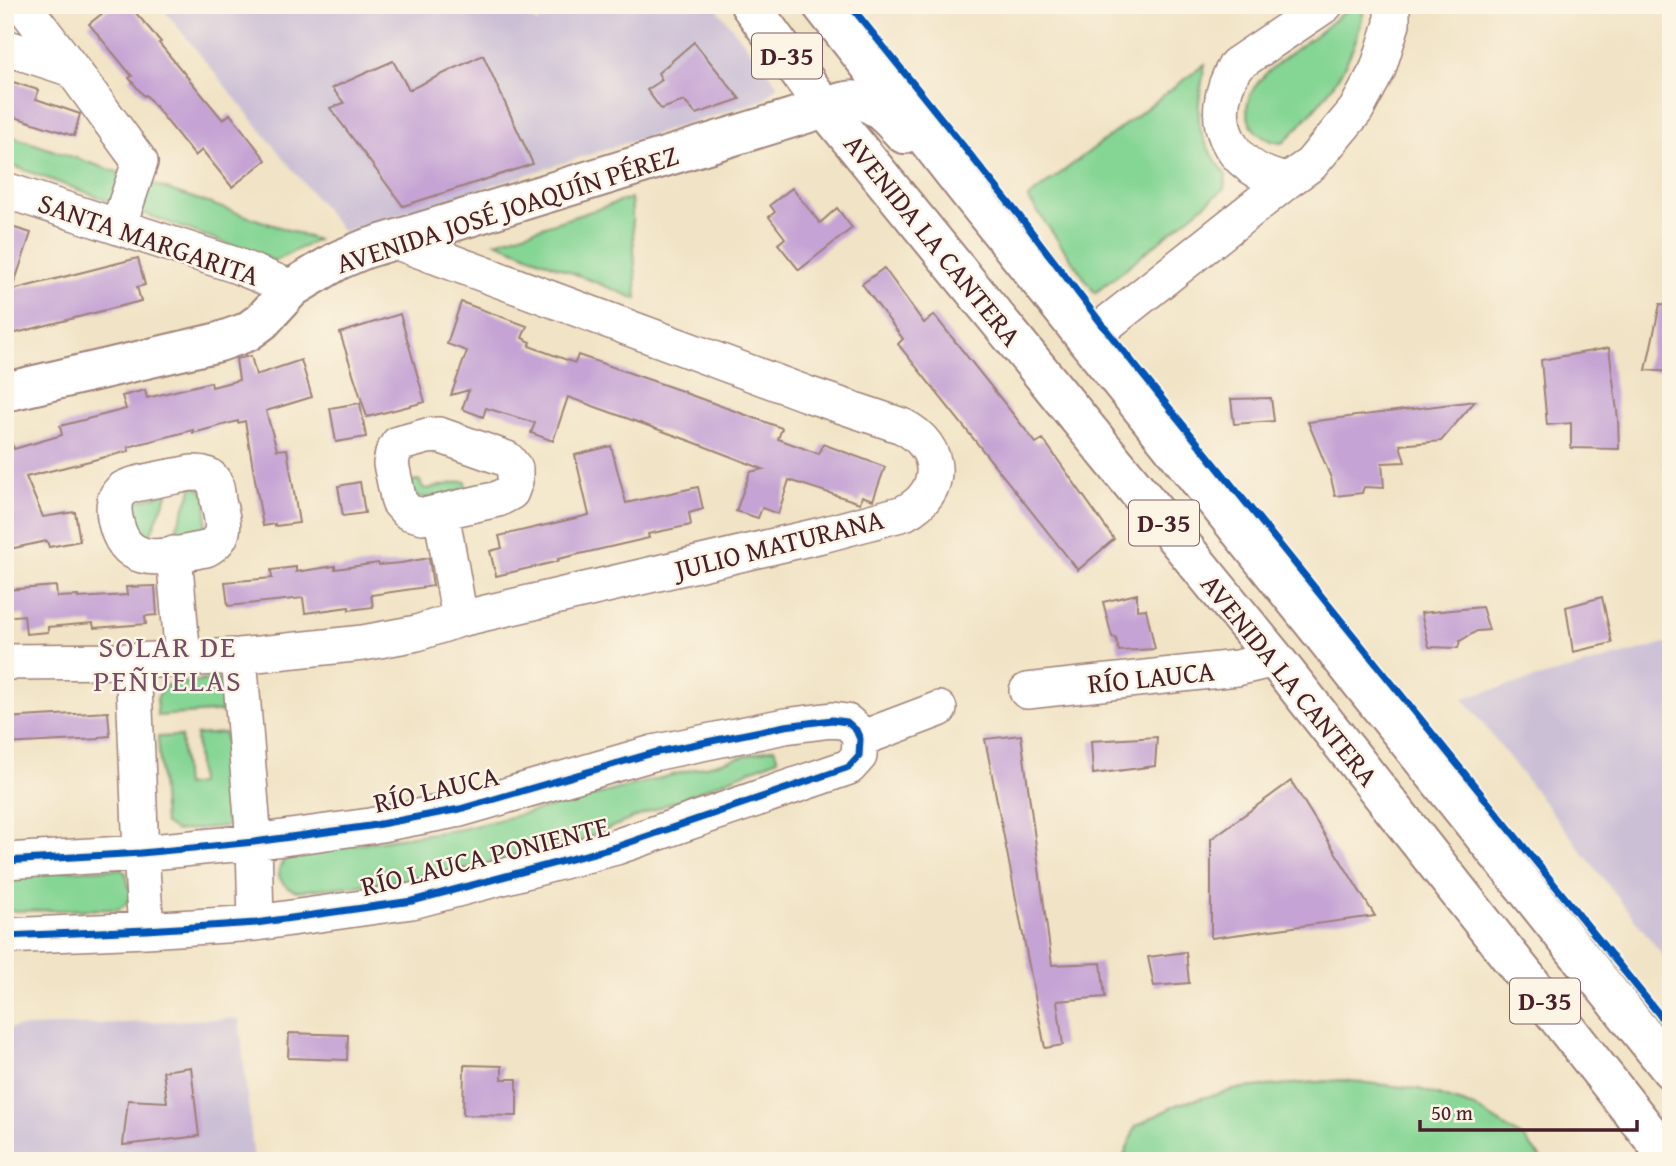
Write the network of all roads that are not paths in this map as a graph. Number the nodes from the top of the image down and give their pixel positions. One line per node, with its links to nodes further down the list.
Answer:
1 (23, 5): 7 (street)
2 (750, 5): 8 (main road, AVENIDA LA CANTERA / D-35)
3 (822, 5): 11 (main road, AVENIDA LA CANTERA / D-35)
4 (1325, 5): 9 (street)
5 (1392, 5): 9 (street)
6 (5, 47): 7 (street)
7 (72, 69): 12 (street)
8 (825, 108): 11 (main road, AVENIDA JOSÉ JOAQUÍN PÉREZ); 13 (main road, AVENIDA JOSÉ JOAQUÍN PÉREZ); 22 (main road, AVENIDA LA CANTERA / D-35)
9 (1287, 181): 15 (street)
10 (5, 190): 12 (street, SANTA MARGARITA)
11 (968, 191): 15 (main road, AVENIDA LA CANTERA / D-35)
12 (118, 226): 14 (street, SANTA MARGARITA)
13 (392, 240): 14 (main road, AVENIDA JOSÉ JOAQUÍN PÉREZ); 19 (street, JULIO MATURANA)
14 (292, 288): 16 (main road, AVENIDA JOSÉ JOAQUÍN PÉREZ)
15 (1088, 339): 34 (main road, AVENIDA LA CANTERA / D-35)
16 (5, 392)
17 (441, 512): 19 (street)
18 (174, 554): 21 (street)
19 (460, 619): 20 (street, JULIO MATURANA)
20 (239, 656): 21 (street, JULIO MATURANA); 28 (street)
21 (183, 659): 23 (street, JULIO MATURANA)
22 (1275, 659): 25 (street, RÍO LAUCA); 35 (main road, AVENIDA LA CANTERA / D-35)
23 (133, 661): 24 (street, JULIO MATURANA); 29 (street)
24 (5, 662)
25 (1027, 691)
26 (939, 709): 27 (street)
27 (860, 739): 28 (street, RÍO LAUCA); 31 (street, RÍO LAUCA PONIENTE)
28 (254, 842): 29 (street, RÍO LAUCA); 31 (street)
29 (141, 853): 30 (street, RÍO LAUCA); 32 (street)
30 (5, 862)
31 (256, 923): 32 (street, RÍO LAUCA PONIENTE)
32 (146, 930): 33 (street, RÍO LAUCA PONIENTE)
33 (5, 936)
34 (1671, 1070)
35 (1671, 1161)

